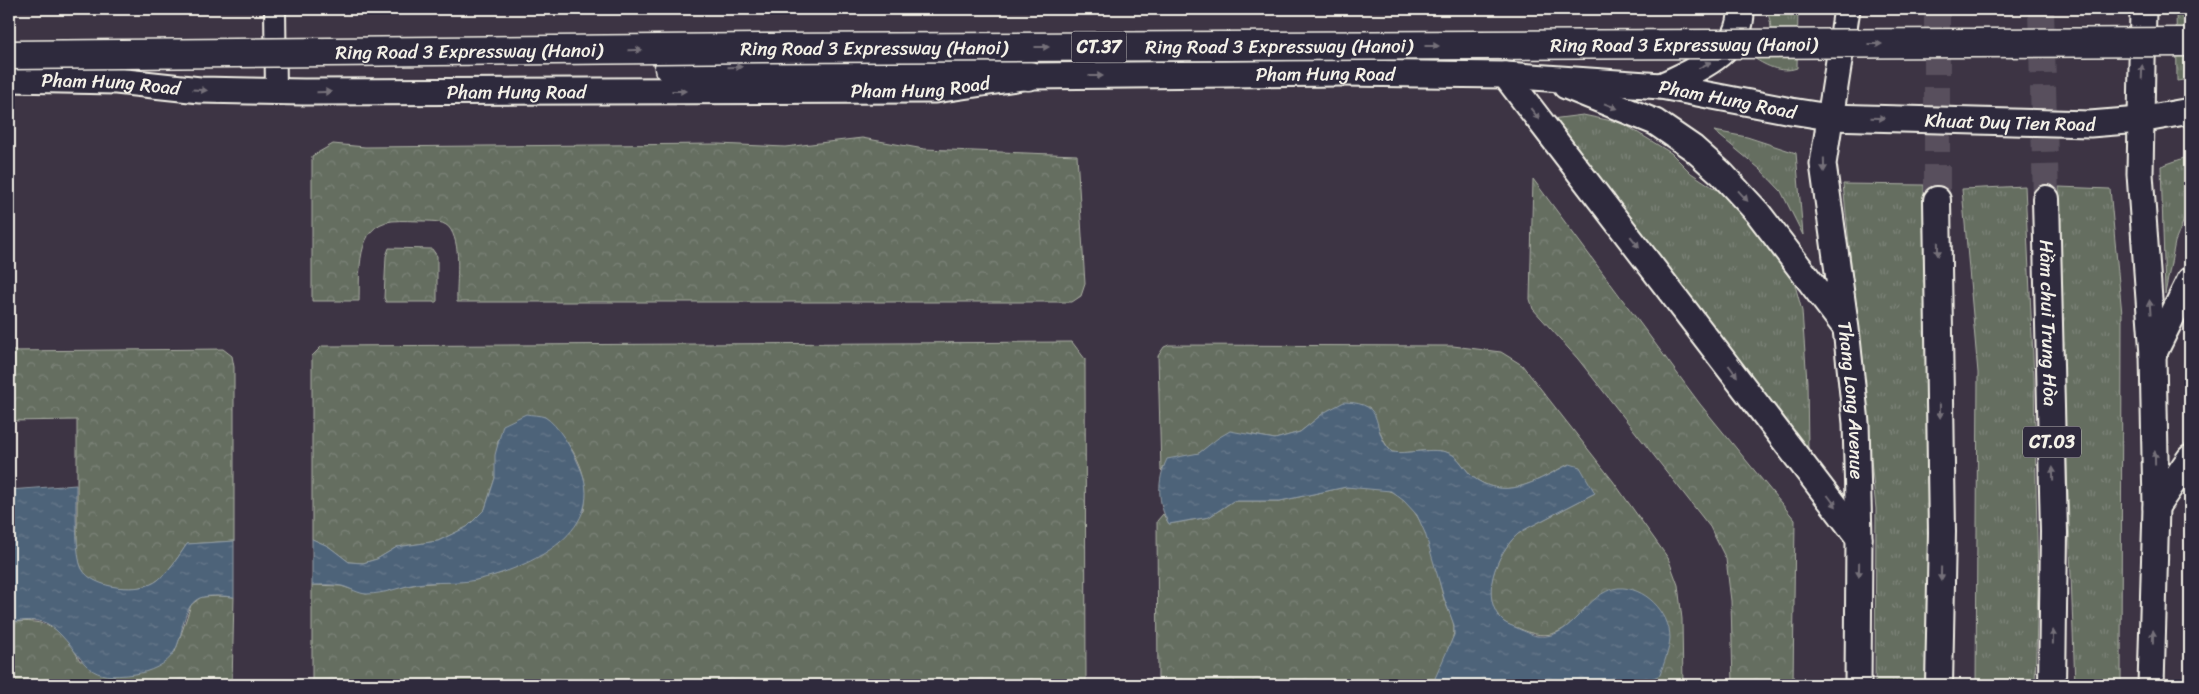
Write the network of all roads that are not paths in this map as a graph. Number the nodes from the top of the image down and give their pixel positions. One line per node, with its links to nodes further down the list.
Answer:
1 (275, 9): 12 (street)
2 (1741, 9): 11 (main road, one-way to 2)
3 (1847, 9): 14 (main road, Thang Long Avenue)
4 (2144, 9): 15 (main road, one-way to 4)
5 (2190, 42): 6 (highway, Ring Road 3 Expressway (Hanoi) / CT.37, one-way to 5, bridge)
6 (9, 56): 8 (highway, one-way to 8, bridge)
7 (1505, 75): 8 (main road, Pham Hung Road, one-way to 7); 10 (main road, Pham Hung Road); 23 (main road, one-way to 23)
8 (1029, 76): 12 (main road, Pham Hung Road, one-way to 8)
9 (9, 79): 12 (main road, Pham Hung Road, one-way to 12)
10 (1550, 79): 11 (main road, Pham Hung Road); 19 (main road, one-way to 19)
11 (1661, 86): 14 (main road, Pham Hung Road)
12 (276, 91)
13 (2190, 111): 15 (main road, Khuat Duy Tien Road)
14 (1829, 116): 15 (main road, Khuat Duy Tien Road, one-way to 15); 19 (main road, Thang Long Avenue, one-way to 19)
15 (2140, 120): 20 (main road, one-way to 15)
16 (2046, 199): 26 (highway, Hầm chui Trung Hòa / CT.03, one-way to 16)
17 (1937, 200): 25 (highway, one-way to 25)
18 (2190, 280): 20 (main road)
19 (1846, 329): 23 (main road, Thang Long Avenue)
20 (2153, 355): 22 (main road, one-way to 20)
21 (2190, 458): 22 (main road)
22 (2156, 506): 27 (main road, one-way to 22)
23 (1860, 538): 24 (main road, Thang Long Avenue, one-way to 24)
24 (1858, 685)
25 (1939, 685)
26 (2052, 685)
27 (2151, 685)

